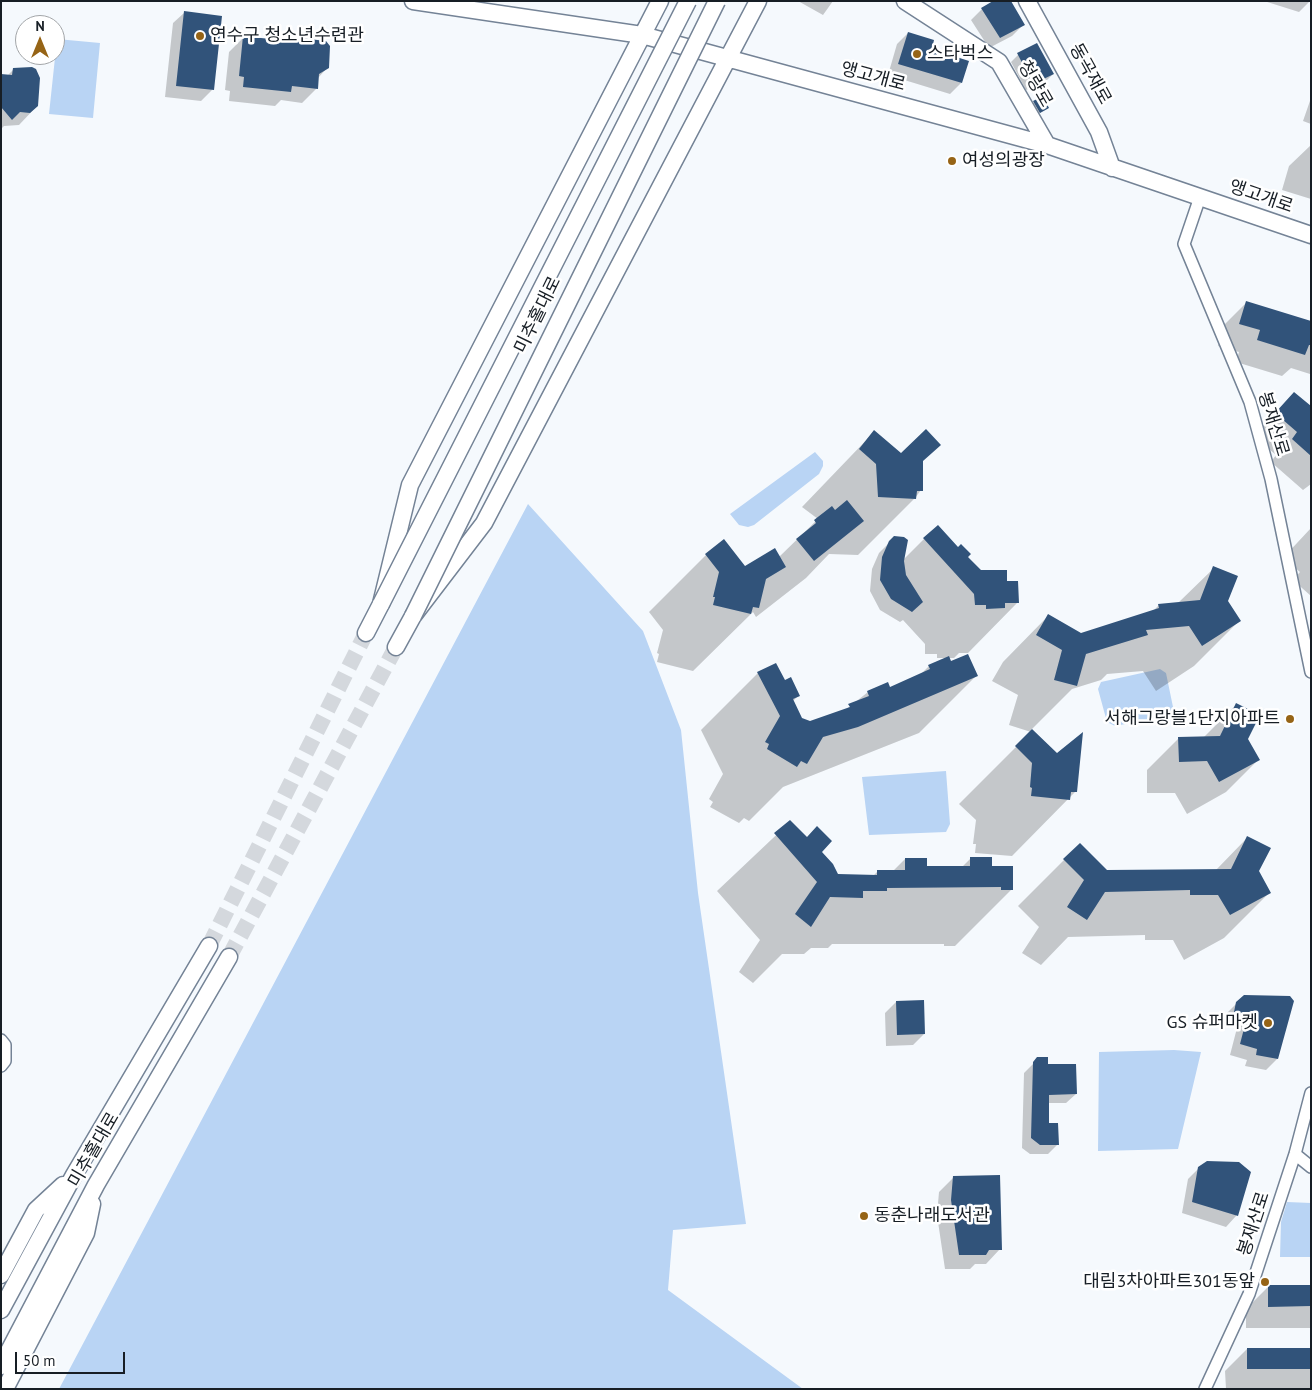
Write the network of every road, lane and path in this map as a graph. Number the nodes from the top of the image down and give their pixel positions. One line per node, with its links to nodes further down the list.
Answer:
1 (413, 1): 8 (main road, 앵고개로)
2 (660, 1): 8 (main road)
3 (688, 1): 14 (main road, 미추홀대로, bridge)
4 (717, 1): 15 (main road, 미추홀대로, bridge)
5 (758, 1): 9 (main road)
6 (906, 1): 10 (main road, 청량로)
7 (1027, 1): 11 (main road, 동곡재로)
8 (642, 35): 9 (main road, 앵고개로); 14 (main road)
9 (727, 58): 10 (main road, 앵고개로); 15 (main road)
10 (1046, 145): 11 (main road, 앵고개로)
11 (1112, 168): 12 (main road, 앵고개로)
12 (1200, 197): 13 (main road, 앵고개로); 18 (street, 봉재산로)
13 (1311, 235)
14 (381, 604): 16 (main road, 미추홀대로)
15 (413, 616): 17 (main road, 미추홀대로)
16 (366, 633)
17 (396, 647)
18 (1311, 672)
19 (209, 946): 26 (main road, 미추홀대로)
20 (229, 957): 27 (main road, 미추홀대로)
21 (1, 1040): 22 (street)
22 (1, 1066)
23 (1311, 1093): 24 (street, 봉재산로)
24 (1295, 1154): 25 (street); 32 (street, 봉재산로)
25 (1311, 1167)
26 (74, 1175): 28 (main road); 29 (main road, 미추홀대로)
27 (96, 1185): 30 (main road, 미추홀대로); 31 (main road)
28 (1, 1275)
29 (1, 1310)
30 (1, 1366)
31 (5, 1389)
32 (1205, 1389)

